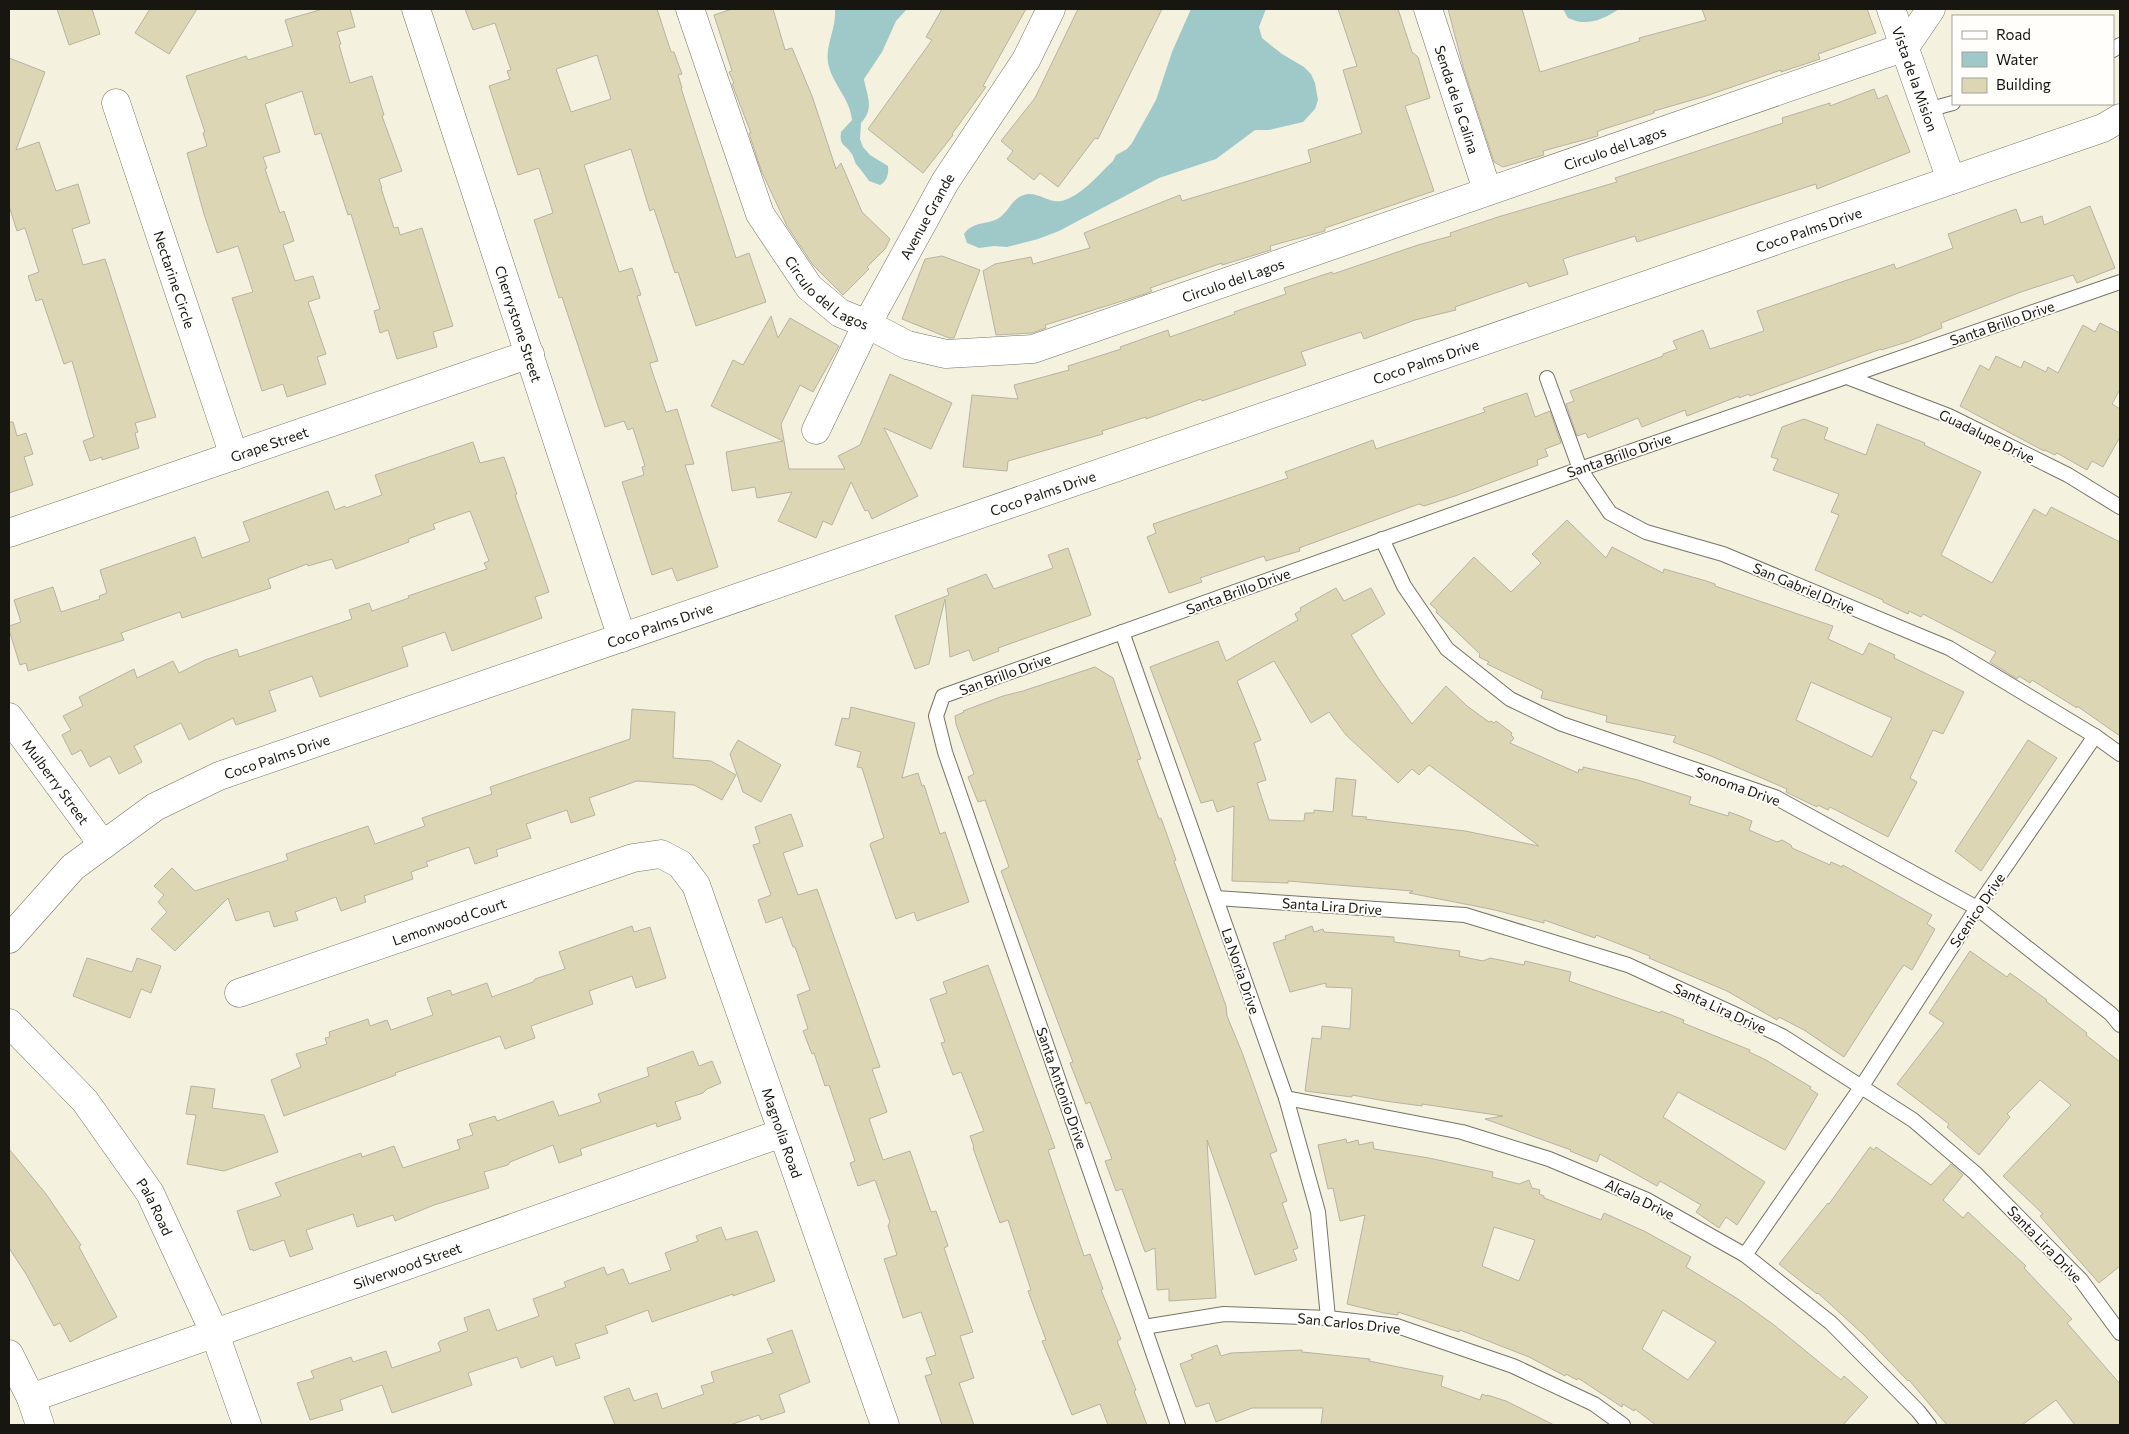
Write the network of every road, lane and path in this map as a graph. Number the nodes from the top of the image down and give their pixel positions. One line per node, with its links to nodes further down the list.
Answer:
1 (416, 9): 16 (street, Cherrystone Street)
2 (690, 9): 15 (street, Circulo del Lagos)
3 (1051, 9): 15 (street, Avenue Grande)
4 (1428, 9): 13 (street, Senda de la Calina)
5 (1891, 9): 7 (street, Vista de la Mision)
6 (1931, 9): 7 (street)
7 (1905, 47): 10 (street, Vista de la Mision); 13 (street, Circulo del Lagos)
8 (116, 103): 20 (street, Nectarine Circle)
9 (1952, 103): 10 (lane)
10 (1927, 110): 12 (street, Vista de la Mision)
11 (2120, 118): 12 (street, Coco Palms Drive)
12 (1951, 180): 26 (street, Coco Palms Drive)
13 (1487, 190): 15 (street, Circulo del Lagos)
14 (2119, 283): 17 (lane, Santa Brillo Drive)
15 (867, 324): 19 (street, Avenue Grande)
16 (530, 354): 20 (street, Grape Street); 26 (street, Cherrystone Street)
17 (1847, 377): 21 (lane, Santa Brillo Drive); 22 (lane, Guadalupe Drive)
18 (1547, 378): 21 (lane, San Gabriel Drive)
19 (816, 430)
20 (234, 456): 23 (street, Grape Street)
21 (1580, 469): 24 (lane, Santa Brillo Drive); 28 (lane, San Gabriel Drive)
22 (2120, 507)
23 (9, 533)
24 (1382, 539): 25 (lane, Santa Brillo Drive); 34 (lane, Sonoma Drive)
25 (1122, 632): 29 (lane, San Brillo Drive); 33 (lane, La Noria Drive)
26 (622, 638): 31 (street, Coco Palms Drive)
27 (9, 717): 31 (street, Mulberry Street)
28 (2095, 736): 30 (lane, San Gabriel Drive); 34 (lane, Scenico Drive)
29 (945, 752): 44 (lane, Santa Antonio Drive)
30 (2120, 754)
31 (103, 845): 35 (street, Coco Palms Drive)
32 (661, 854): 36 (street, Lemonwood Court); 41 (street, Magnolia Road)
33 (1216, 898): 39 (lane, Santa Lira Drive); 40 (lane, La Noria Drive)
34 (1977, 908): 38 (lane, Sonoma Drive); 39 (lane, Scenico Drive)
35 (9, 939)
36 (239, 993)
37 (9, 1023): 46 (street, Pala Road)
38 (2120, 1025)
39 (1862, 1086): 42 (lane, Scenico Drive); 45 (lane, Santa Lira Drive)
40 (1286, 1098): 42 (lane, Alcala Drive); 43 (lane, La Noria Drive)
41 (782, 1133): 46 (street, Silverwood Street); 51 (street, Magnolia Road)
42 (1745, 1255): 54 (lane, Alcala Drive)
43 (1328, 1318): 44 (lane, San Carlos Drive); 53 (lane, San Carlos Drive)
44 (1144, 1327): 52 (lane, Santa Antonio Drive)
45 (2120, 1333)
46 (216, 1334): 48 (street, Silverwood Street); 50 (street, Pala Road)
47 (9, 1354): 48 (street)
48 (31, 1398): 49 (street)
49 (40, 1425)
50 (247, 1425)
51 (884, 1425)
52 (1178, 1425)
53 (1624, 1425)
54 (1929, 1425)

